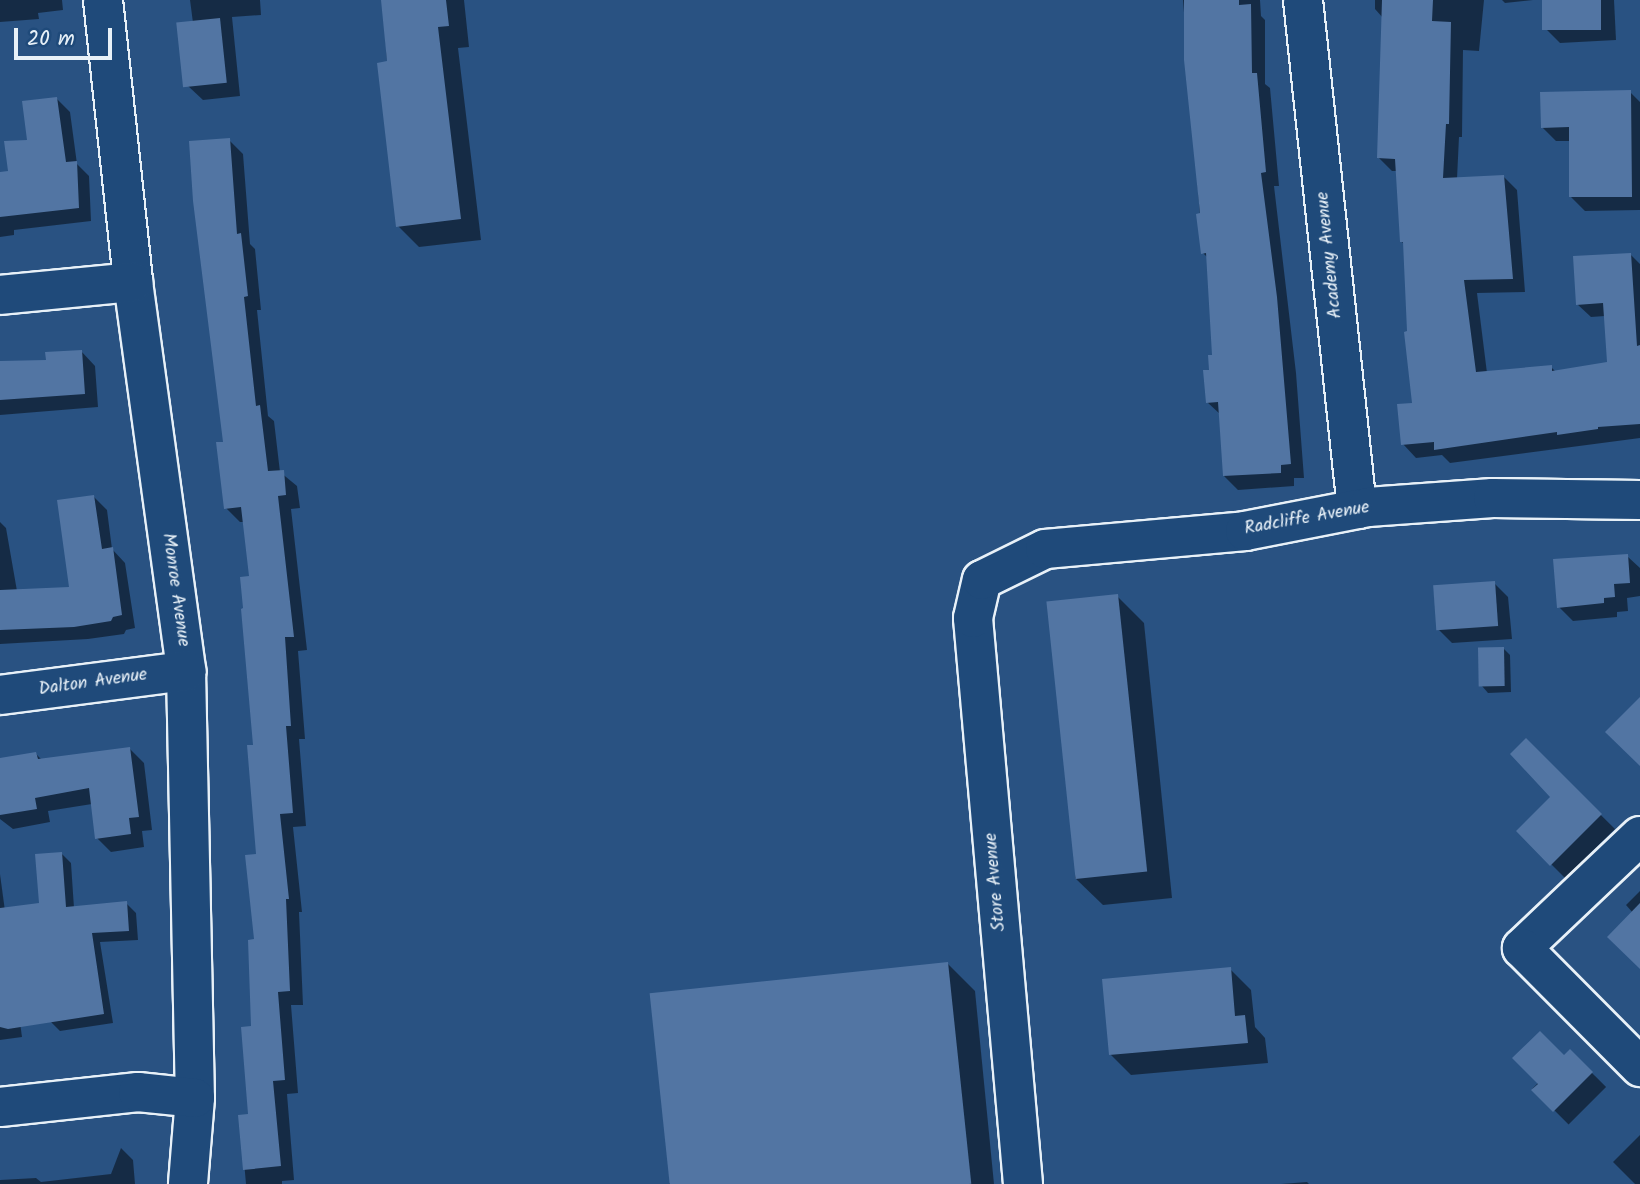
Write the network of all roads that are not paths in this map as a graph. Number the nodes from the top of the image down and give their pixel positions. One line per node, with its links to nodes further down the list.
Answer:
1 (103, 0): 3 (street, Monroe Avenue)
2 (1303, 0): 6 (street, Academy Avenue)
3 (133, 282): 4 (street); 8 (street, Monroe Avenue)
4 (0, 295)
5 (1640, 500): 6 (street, Radcliffe Avenue)
6 (1357, 509): 7 (street, Radcliffe Avenue)
7 (982, 580): 15 (street, Store Avenue)
8 (186, 671): 9 (street, Dalton Avenue); 12 (street, Monroe Avenue)
9 (0, 695)
10 (1640, 836): 11 (street)
11 (1640, 1067)
12 (195, 1098): 13 (street); 14 (street, Monroe Avenue)
13 (0, 1107)
14 (188, 1184)
15 (1023, 1184)

